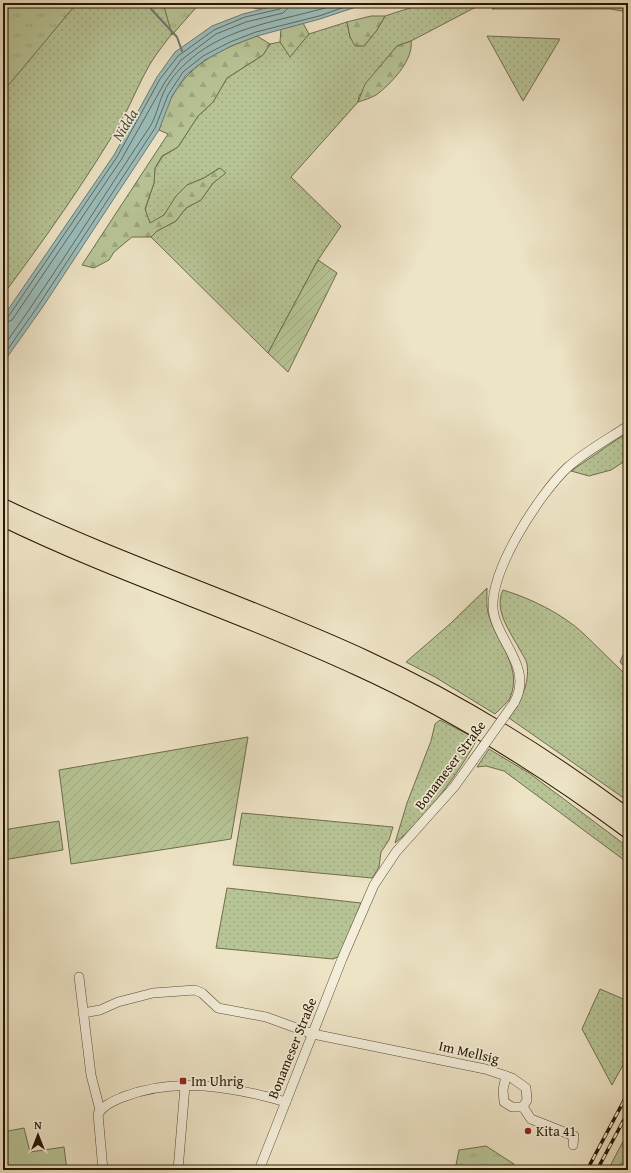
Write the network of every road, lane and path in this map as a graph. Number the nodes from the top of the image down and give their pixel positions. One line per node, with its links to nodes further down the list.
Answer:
1 (628, 426): 8 (street, Bonameser Straße, bridge)
2 (3, 506): 4 (highway)
3 (3, 519): 5 (highway)
4 (628, 816)
5 (628, 831)
6 (79, 977): 7 (street)
7 (83, 1013): 8 (street, Im Mellsig); 13 (street)
8 (313, 1034): 9 (street, Im Mellsig); 11 (street, Bonameser Straße)
9 (506, 1076): 12 (street, Im Mellsig); 12 (street)
10 (185, 1086): 11 (street); 13 (street); 16 (street)
11 (286, 1102): 17 (street, Bonameser Straße)
12 (524, 1107): 14 (street)
13 (100, 1110): 15 (street)
14 (573, 1145)
15 (103, 1170)
16 (178, 1170)
17 (259, 1170)

